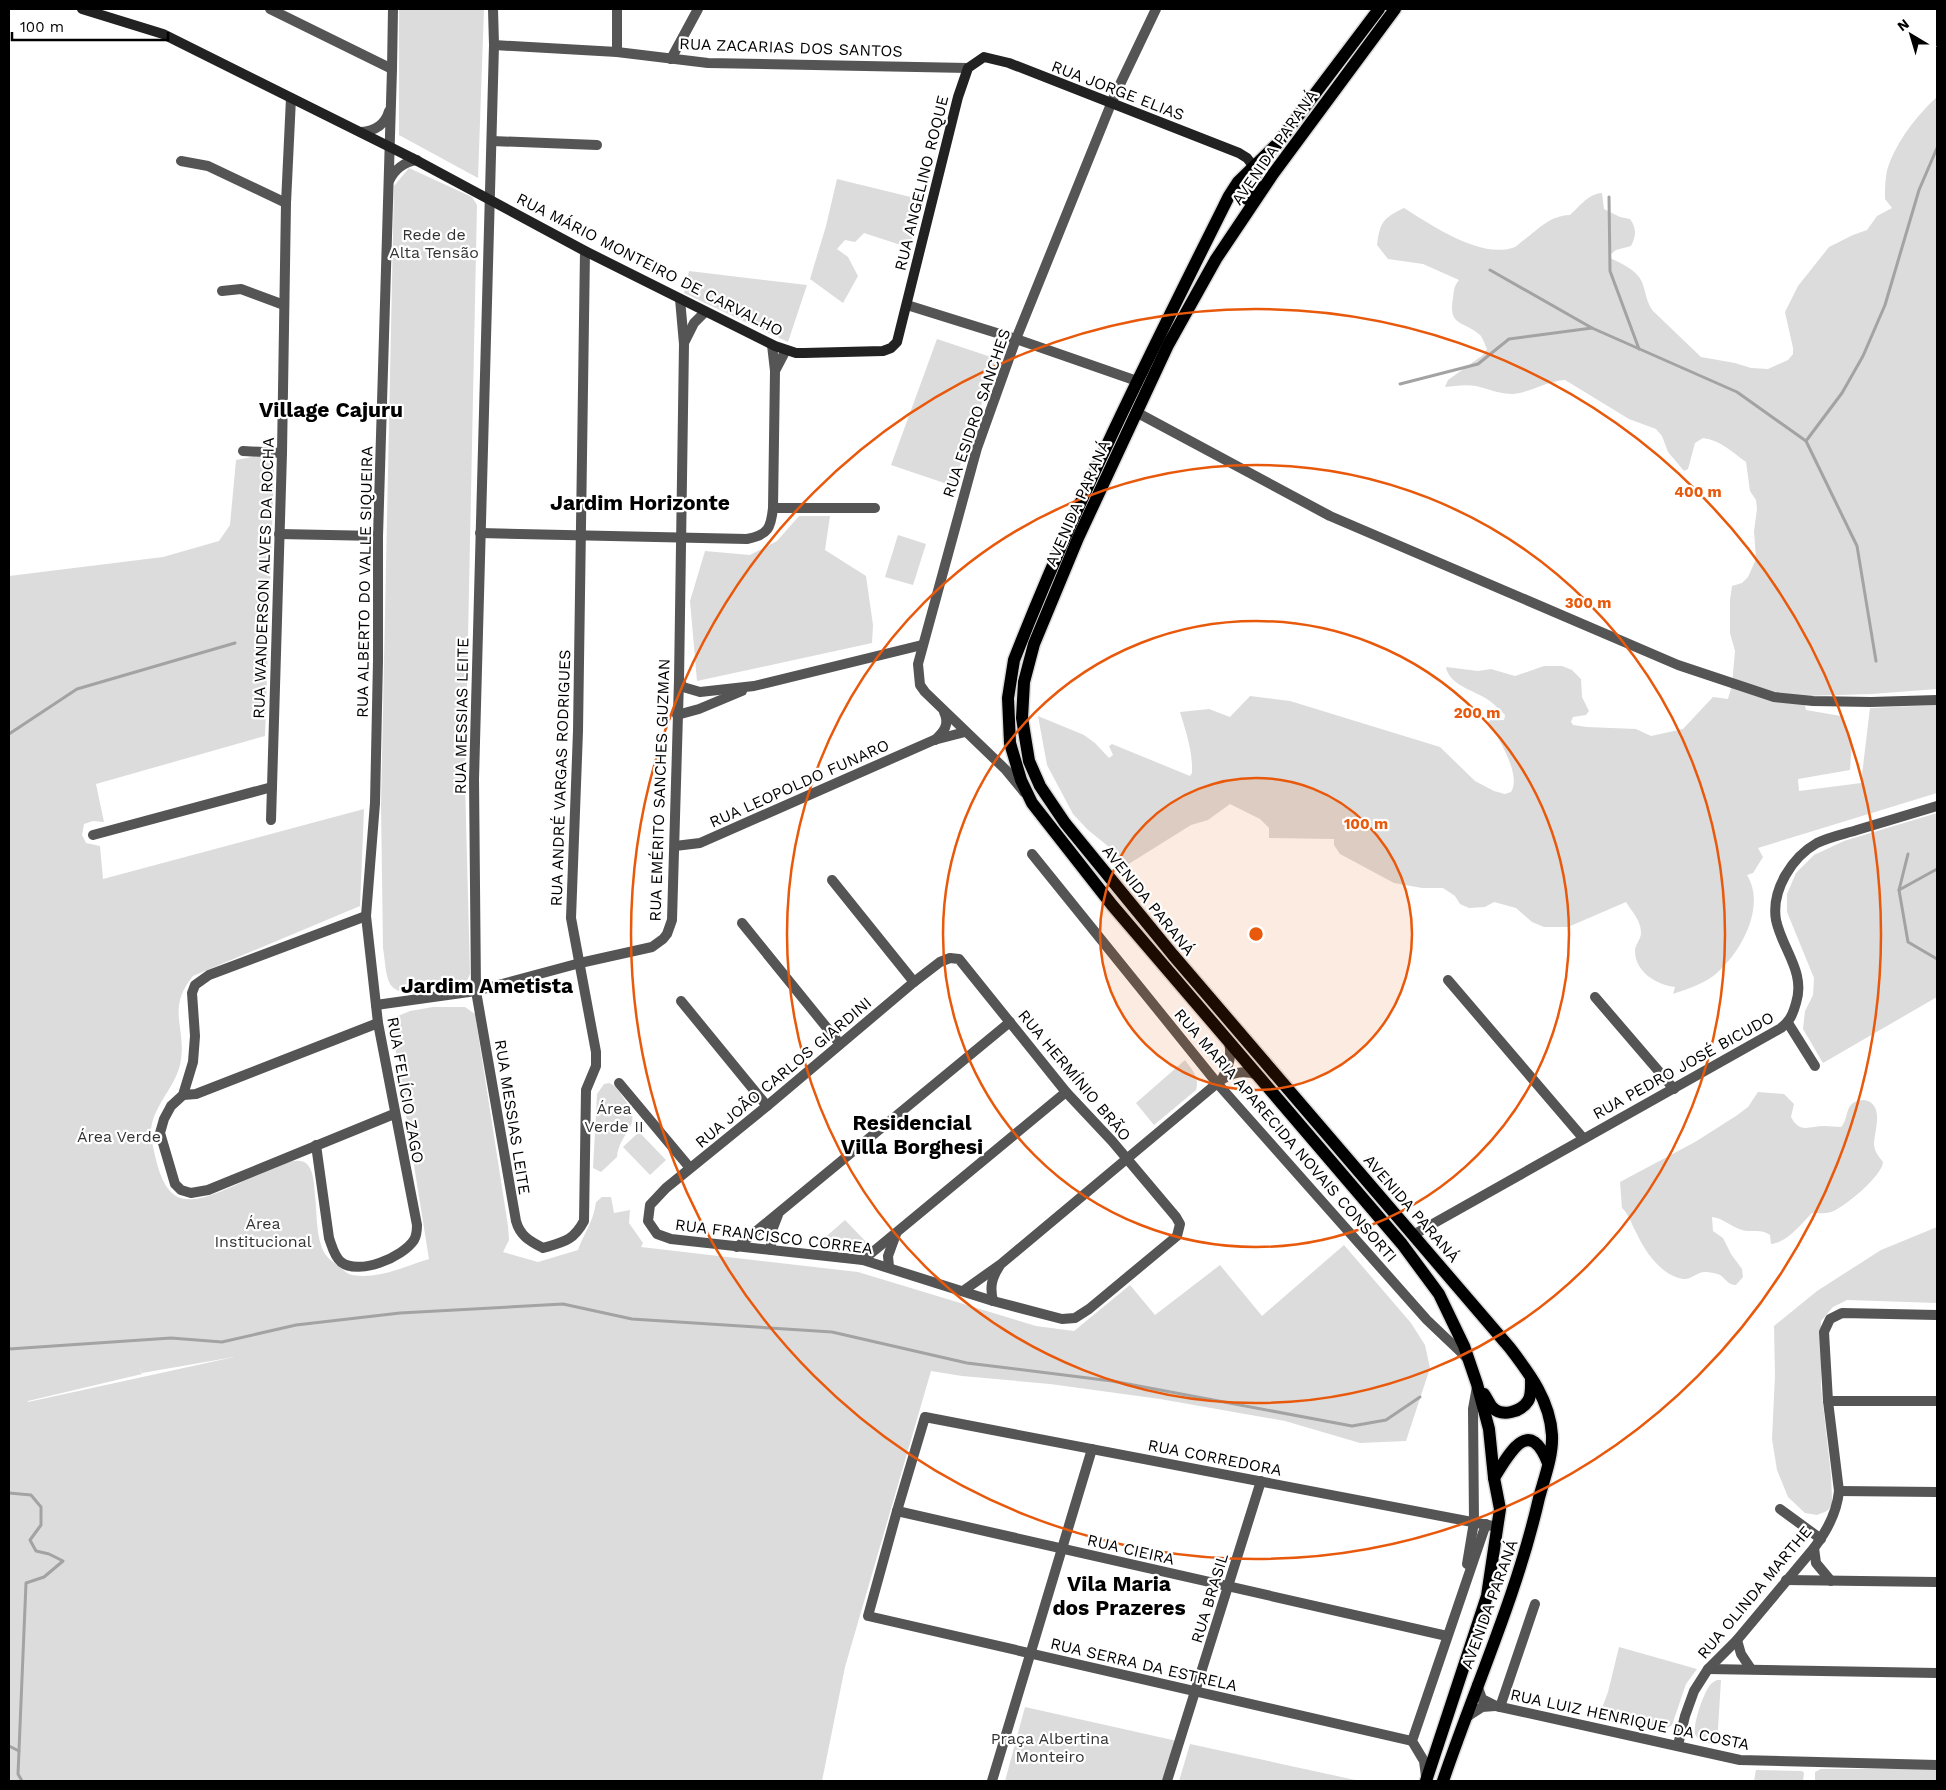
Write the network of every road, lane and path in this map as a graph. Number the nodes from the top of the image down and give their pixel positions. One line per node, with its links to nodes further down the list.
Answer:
1 (82, 9): 15 (street, RUA MÁRIO MONTEIRO DE CARVALHO)
2 (270, 9): 14 (street)
3 (393, 9): 14 (street, RUA ALBERTO DO VALLE SIQUEIRA)
4 (493, 9): 10 (street, RUA MESSIAS LEITE)
5 (616, 9): 11 (street)
6 (698, 9): 12 (street)
7 (1156, 9): 16 (street, RUA ESIDRO SANCHES)
8 (1379, 9): 24 (main road, AVENIDA PARANÁ)
9 (1394, 9): 29 (main road, AVENIDA PARANÁ)
10 (494, 45): 11 (street, RUA ZACARIAS DOS SANTOS); 19 (street, RUA MESSIAS LEITE)
11 (617, 52): 12 (street, RUA ZACARIAS DOS SANTOS)
12 (671, 59): 13 (street, RUA ZACARIAS DOS SANTOS)
13 (968, 68): 16 (street, RUA JORGE ELIAS); 33 (street, RUA ANGELINO ROQUE)
14 (392, 69): 17 (street, RUA ALBERTO DO VALLE SIQUEIRA)
15 (292, 98): 18 (street, RUA MÁRIO MONTEIRO DE CARVALHO); 27 (street, RUA WANDERSON ALVES DA ROCHA)
16 (1112, 104): 24 (street, RUA JORGE ELIAS); 35 (street, RUA ESIDRO SANCHES)
17 (391, 105): 18 (street); 21 (street, RUA ALBERTO DO VALLE SIQUEIRA)
18 (361, 132): 21 (street, RUA MÁRIO MONTEIRO DE CARVALHO)
19 (492, 141): 20 (street); 26 (street, RUA MESSIAS LEITE)
20 (597, 145)
21 (390, 146): 22 (street, RUA MÁRIO MONTEIRO DE CARVALHO); 25 (street, RUA ALBERTO DO VALLE SIQUEIRA)
22 (417, 160): 25 (street); 26 (street, RUA MÁRIO MONTEIRO DE CARVALHO)
23 (181, 161): 27 (street)
24 (1254, 166): 29 (main road); 40 (main road, AVENIDA PARANÁ)
25 (389, 182): 48 (street, RUA ALBERTO DO VALLE SIQUEIRA)
26 (489, 198): 28 (street, RUA MÁRIO MONTEIRO DE CARVALHO); 47 (street, RUA MESSIAS LEITE)
27 (286, 203): 32 (street, RUA WANDERSON ALVES DA ROCHA)
28 (585, 250): 31 (street, RUA MÁRIO MONTEIRO DE CARVALHO); 49 (street, RUA ANDRÉ VARGAS RODRIGUES)
29 (1216, 259): 41 (main road, AVENIDA PARANÁ)
30 (222, 291): 32 (street)
31 (680, 299): 34 (street, RUA MÁRIO MONTEIRO DE CARVALHO); 36 (street, RUA EMÉRITO SANCHES GUZMAN)
32 (284, 305): 43 (street, RUA WANDERSON ALVES DA ROCHA)
33 (907, 305): 35 (street); 38 (street, RUA MÁRIO MONTEIRO DE CARVALHO)
34 (704, 312): 36 (street, RUA EMÉRITO SANCHES GUZMAN); 37 (street, RUA MÁRIO MONTEIRO DE CARVALHO)
35 (1016, 339): 40 (street); 51 (street, RUA ESIDRO SANCHES)
36 (684, 344): 50 (street, RUA EMÉRITO SANCHES GUZMAN)
37 (772, 345): 38 (street, RUA MÁRIO MONTEIRO DE CARVALHO); 39 (street)
38 (786, 350): 39 (street)
39 (775, 371): 44 (street)
40 (1137, 381): 60 (main road, AVENIDA PARANÁ)
41 (1136, 412): 54 (street); 100 (main road, AVENIDA PARANÁ)
42 (243, 451): 43 (street)
43 (282, 453): 46 (street, RUA WANDERSON ALVES DA ROCHA)
44 (774, 508): 45 (street); 50 (street)
45 (875, 508)
46 (278, 534): 48 (street); 59 (street, RUA WANDERSON ALVES DA ROCHA)
47 (480, 534): 49 (street); 74 (street, RUA MESSIAS LEITE)
48 (378, 536): 61 (street, RUA ALBERTO DO VALLE SIQUEIRA)
49 (580, 536): 50 (street); 71 (street, RUA ANDRÉ VARGAS RODRIGUES)
50 (681, 537): 52 (street, RUA EMÉRITO SANCHES GUZMAN)
51 (922, 645): 53 (street); 55 (street, RUA ESIDRO SANCHES)
52 (679, 680): 53 (street); 56 (street, RUA EMÉRITO SANCHES GUZMAN)
53 (754, 686): 56 (street)
54 (1937, 700)
55 (943, 710): 57 (street, RUA ESIDRO SANCHES); 58 (street)
56 (678, 716): 65 (street, RUA EMÉRITO SANCHES GUZMAN)
57 (965, 732): 58 (street, RUA LEOPOLDO FUNARO); 60 (street, RUA ESIDRO SANCHES)
58 (934, 740): 65 (street, RUA LEOPOLDO FUNARO)
59 (272, 787): 63 (street, RUA WANDERSON ALVES DA ROCHA); 64 (street)
60 (1032, 802): 81 (main road, AVENIDA PARANÁ)
61 (375, 803): 68 (street, RUA FELÍCIO ZAGO)
62 (1937, 806): 80 (street, RUA PEDRO JOSÉ BICUDO)
63 (271, 820)
64 (93, 835)
65 (675, 846): 71 (street, RUA EMÉRITO SANCHES GUZMAN)
66 (1032, 854): 85 (street, RUA MARIA APARECIDA NOVAIS CONSORTI)
67 (832, 880): 73 (street)
68 (366, 916): 77 (street, RUA FELÍCIO ZAGO); 89 (street)
69 (742, 923): 82 (street)
70 (950, 958): 73 (street, RUA JOÃO CARLOS GIARDINI); 79 (street, RUA HERMÍNIO BRÃO)
71 (580, 963): 74 (street, RUA EMÉRITO SANCHES GUZMAN); 98 (street, RUA ANDRÉ VARGAS RODRIGUES)
72 (1448, 980): 92 (street)
73 (914, 982): 82 (street, RUA JOÃO CARLOS GIARDINI)
74 (476, 990): 77 (street, RUA EMÉRITO SANCHES GUZMAN); 98 (street, RUA MESSIAS LEITE)
75 (1595, 997): 87 (street)
76 (681, 1001): 90 (street)
77 (376, 1005): 78 (street, RUA FELÍCIO ZAGO)
78 (378, 1022): 89 (street); 91 (street, RUA FELÍCIO ZAGO)
79 (1010, 1022): 88 (street, RUA HERMÍNIO BRÃO); 96 (street)
80 (1788, 1023): 83 (street); 87 (street, RUA PEDRO JOSÉ BICUDO)
81 (1229, 1042): 84 (main road, AVENIDA PARANÁ); 85 (street)
82 (840, 1044): 90 (street, RUA JOÃO CARLOS GIARDINI)
83 (1814, 1066)
84 (1258, 1075): 85 (street); 110 (main road, AVENIDA PARANÁ)
85 (1219, 1081): 94 (street); 110 (street, RUA MARIA APARECIDA NOVAIS CONSORTI)
86 (619, 1083): 95 (street)
87 (1674, 1089): 92 (street, RUA PEDRO JOSÉ BICUDO)
88 (1066, 1092): 94 (street, RUA HERMÍNIO BRÃO); 99 (street)
89 (183, 1095): 93 (street)
90 (767, 1106): 95 (street, RUA JOÃO CARLOS GIARDINI)
91 (394, 1114): 93 (street); 93 (street, RUA FELÍCIO ZAGO)
92 (1583, 1138): 100 (street, RUA PEDRO JOSÉ BICUDO)
93 (316, 1145)
94 (1127, 1159): 104 (street); 109 (street, RUA HERMÍNIO BRÃO)
95 (690, 1168): 97 (street, RUA JOÃO CARLOS GIARDINI)
96 (780, 1212): 101 (street); 102 (street)
97 (648, 1221): 101 (street, RUA FRANCISCO CORREA)
98 (518, 1231)
99 (896, 1233): 103 (street); 105 (street)
100 (1414, 1235): 111 (main road, AVENIDA PARANÁ)
101 (737, 1247): 102 (street, RUA FRANCISCO CORREA)
102 (771, 1250): 103 (street, RUA FRANCISCO CORREA)
103 (863, 1260): 105 (street, RUA FRANCISCO CORREA)
104 (1001, 1264): 106 (street); 107 (street)
105 (889, 1267): 106 (street, RUA FRANCISCO CORREA)
106 (963, 1291): 107 (street, RUA FRANCISCO CORREA)
107 (993, 1301): 109 (street, RUA FRANCISCO CORREA)
108 (1937, 1315): 113 (street, RUA OLINDA MARTHE)
109 (1075, 1318)
110 (1469, 1360): 112 (main road, AVENIDA PARANÁ)
111 (1531, 1375): 112 (main road); 116 (main road, AVENIDA PARANÁ)
112 (1477, 1384): 117 (main road, AVENIDA PARANÁ); 123 (street, AVENIDA PARANÁ)
113 (1828, 1401): 114 (street); 119 (street, RUA OLINDA MARTHE)
114 (1937, 1402)
115 (1092, 1448): 118 (street, RUA CORREDORA); 122 (street, RUA CORREDORA); 127 (street)
116 (1548, 1464): 117 (main road); 140 (main road, AVENIDA PARANÁ)
117 (1494, 1478): 124 (main road, AVENIDA PARANÁ)
118 (1261, 1481): 123 (street, RUA CORREDORA); 131 (street, RUA BRASIL)
119 (1839, 1491): 120 (street); 125 (street, RUA OLINDA MARTHE)
120 (1937, 1492)
121 (1780, 1509): 125 (street)
122 (897, 1511): 127 (street, RUA CIEIRA); 136 (street, RUA SERRA DA ESTRELA)
123 (1474, 1522): 124 (street, RUA CORREDORA); 132 (street, AVENIDA PARANÁ)
124 (1492, 1525): 132 (street, AVENIDA PARANÁ); 147 (main road, AVENIDA PARANÁ)
125 (1821, 1539): 126 (street, RUA OLINDA MARTHE)
126 (1814, 1548): 128 (street, RUA OLINDA MARTHE); 129 (street)
127 (1062, 1549): 131 (street, RUA CIEIRA); 136 (street)
128 (1786, 1580): 129 (street); 135 (street, RUA OLINDA MARTHE)
129 (1830, 1581): 130 (street)
130 (1937, 1582)
131 (1228, 1586): 134 (street, RUA CIEIRA); 141 (street, RUA BRASIL)
132 (1464, 1588): 134 (street, AVENIDA PARANÁ)
133 (1535, 1604): 142 (street)
134 (1447, 1636): 144 (street, AVENIDA PARANÁ)
135 (1737, 1640): 137 (street, RUA OLINDA MARTHE); 138 (street)
136 (1030, 1653): 141 (street, RUA SERRA DA ESTRELA); 148 (street)
137 (1708, 1669): 138 (street); 145 (street, RUA OLINDA MARTHE)
138 (1751, 1669): 139 (street)
139 (1937, 1674)
140 (1477, 1685): 142 (street, RUA LUIZ HENRIQUE DA COSTA); 143 (main road, AVENIDA PARANÁ)
141 (1196, 1691): 144 (street, RUA SERRA DA ESTRELA); 149 (street, RUA BRASIL)
142 (1498, 1707): 143 (street, RUA LUIZ HENRIQUE DA COSTA); 145 (street, RUA LUIZ HENRIQUE DA COSTA)
143 (1465, 1718): 150 (main road, AVENIDA PARANÁ)
144 (1412, 1741): 147 (street, AVENIDA PARANÁ)
145 (1678, 1745): 146 (street, RUA LUIZ HENRIQUE DA COSTA)
146 (1937, 1765)
147 (1426, 1780)
148 (992, 1781)
149 (1167, 1781)
150 (1442, 1781)

